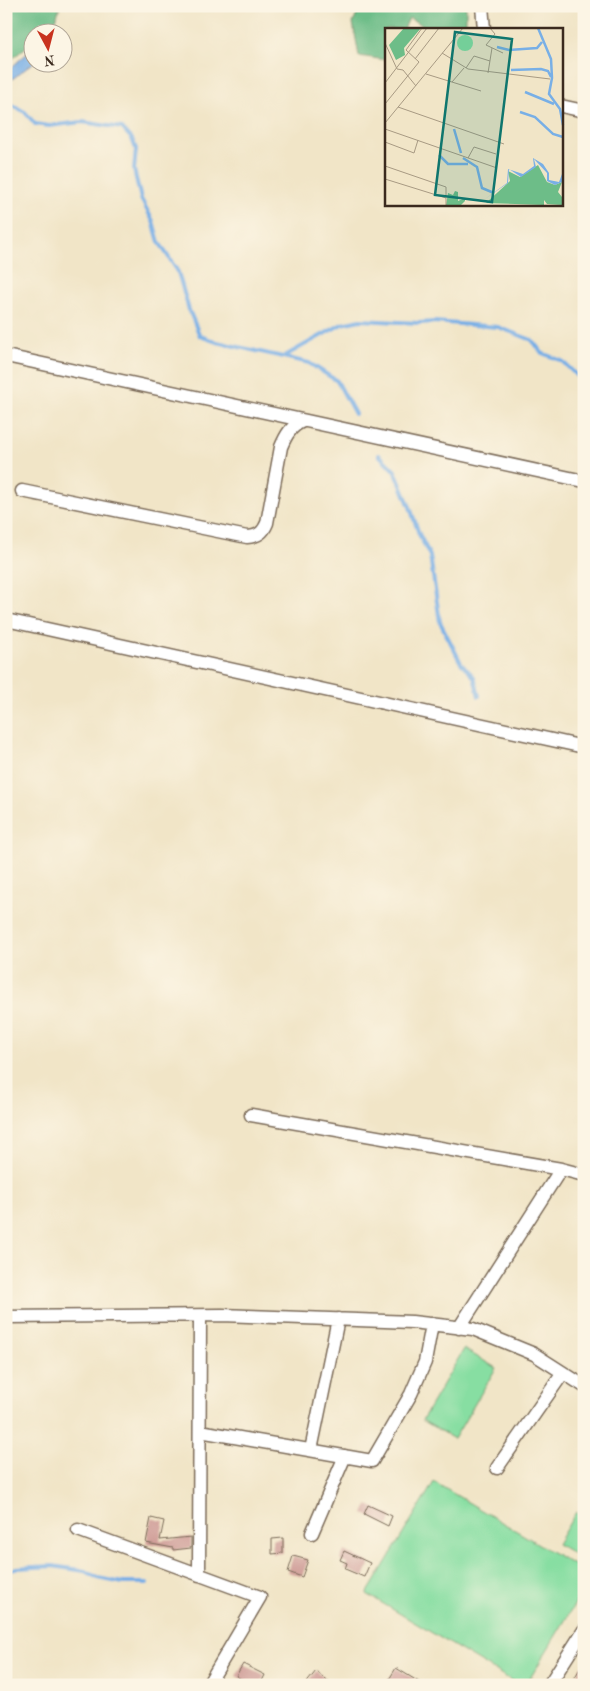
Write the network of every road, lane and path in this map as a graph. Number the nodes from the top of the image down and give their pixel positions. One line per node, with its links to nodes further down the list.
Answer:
1 (482, 6): 2 (street)
2 (484, 28)
3 (562, 106): 4 (street)
4 (584, 111)
5 (6, 356): 6 (street)
6 (303, 421): 7 (street); 8 (street)
7 (584, 481)
8 (22, 491)
9 (6, 620): 10 (street)
10 (584, 747)
11 (251, 1115): 12 (street)
12 (561, 1169): 13 (street); 18 (street)
13 (584, 1175)
14 (200, 1316): 15 (street); 16 (street); 21 (street)
15 (6, 1317)
16 (338, 1319): 17 (street); 22 (street)
17 (432, 1324): 18 (street); 23 (street)
18 (459, 1328): 19 (street)
19 (563, 1373): 20 (street); 24 (street)
20 (584, 1386)
21 (200, 1431): 22 (street); 27 (street)
22 (311, 1450): 23 (street)
23 (345, 1456): 26 (street)
24 (496, 1468)
25 (78, 1530): 27 (street)
26 (312, 1533)
27 (199, 1574): 29 (street)
28 (584, 1630): 30 (street)
29 (208, 1685)
30 (549, 1685)

